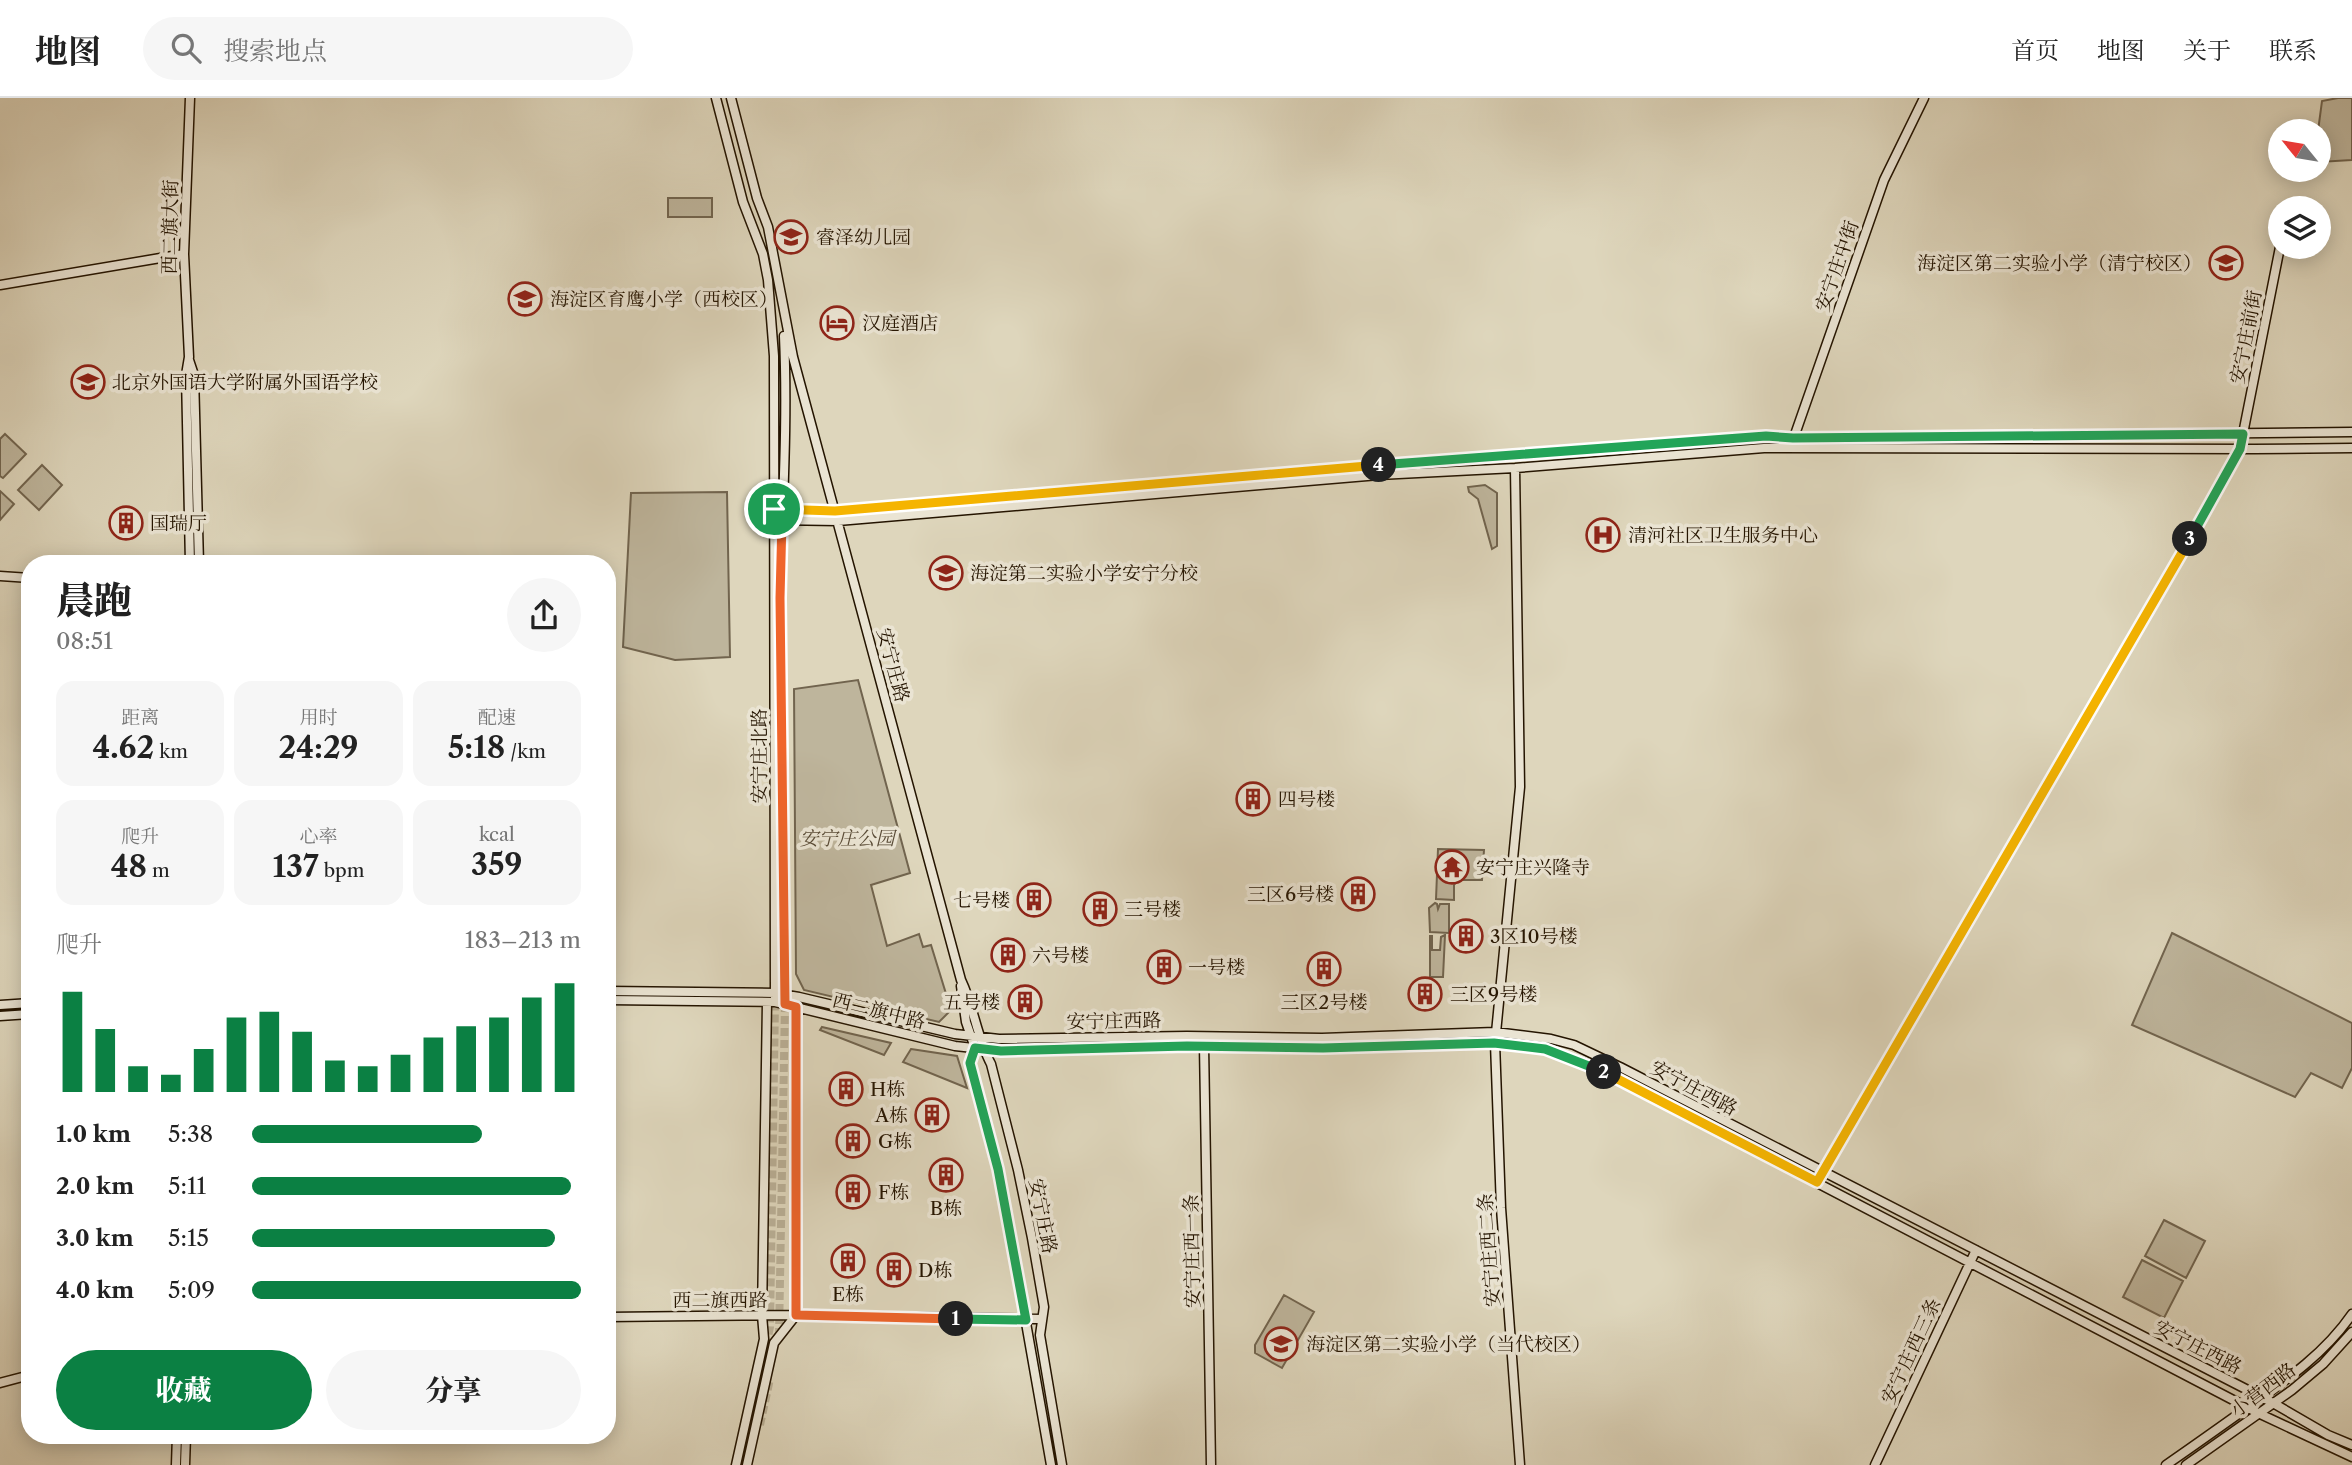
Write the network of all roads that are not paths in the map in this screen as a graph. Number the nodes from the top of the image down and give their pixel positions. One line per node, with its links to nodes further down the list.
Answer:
1 (190, 98): 5 (main road, 西二旗大街)
2 (716, 98): 17 (main road)
3 (731, 98): 8 (main road)
4 (1924, 98): 12 (main road, 安宁庄中街)
5 (184, 254): 7 (main road); 9 (main road, 西二旗大街)
6 (2278, 259): 11 (main road, 安宁庄前街)
7 (0, 285)
8 (783, 312): 17 (main road); 18 (main road)
9 (189, 357): 21 (main road, 西二旗大街); 22 (main road, 西二旗大街)
10 (2352, 432): 11 (main road)
11 (2243, 434): 12 (main road); 15 (main road, 安宁庄前街)
12 (1793, 438): 14 (main road, 安宁庄中街); 18 (main road)
13 (2352, 448): 15 (main road)
14 (1792, 449): 15 (main road); 16 (main road)
15 (2240, 449): 40 (main road)
16 (1515, 468): 20 (main road); 34 (main road, 安宁庄西二条)
17 (778, 509): 18 (main road); 19 (main road, 安宁庄北路)
18 (835, 511): 20 (main road, 安宁庄路)
19 (778, 520): 20 (main road); 26 (main road, 安宁庄北路); 27 (main road, 安宁庄北路)
20 (838, 521): 35 (main road, 安宁庄路)
21 (190, 555)
22 (199, 555)
23 (0, 576): 24 (main road)
24 (21, 577)
25 (616, 991): 26 (main road, 西二旗中路)
26 (772, 999): 27 (main road, 西二旗中路); 28 (main road, 西二旗中路); 45 (main road, 安宁庄北路)
27 (785, 999): 31 (main road, 西二旗中路); 35 (main road, 西二旗中路)
28 (616, 1000)
29 (21, 1004): 30 (main road)
30 (0, 1005)
31 (796, 1007): 39 (main road, 西二旗中路); 46 (main road)
32 (21, 1015): 33 (main road)
33 (0, 1016)
34 (1494, 1032): 36 (main road, 安宁庄西路); 37 (main road, 安宁庄西二条); 40 (main road, 安宁庄西路)
35 (976, 1036): 36 (main road, 安宁庄西路); 39 (main road, 安宁庄路)
36 (1203, 1036): 38 (main road, 安宁庄西一条)
37 (1494, 1043): 38 (main road, 安宁庄西路); 41 (main road, 安宁庄西路); 68 (main road, 安宁庄西二条)
38 (1204, 1047): 39 (main road, 西二旗中路); 67 (main road, 安宁庄西一条)
39 (979, 1049): 48 (main road, 安宁庄路); 49 (main road, 安宁庄路)
40 (1823, 1171): 41 (main road); 42 (main road, 安宁庄西路)
41 (1817, 1182): 43 (main road, 安宁庄西路)
42 (1976, 1251): 43 (main road, 安宁庄西三条); 53 (main road, 安宁庄西路)
43 (1970, 1262): 55 (main road, 安宁庄西路); 69 (main road, 安宁庄西三条)
44 (2352, 1314): 53 (main road, 小营西路)
45 (762, 1315): 46 (main road, 西二旗西路); 47 (main road, 西二旗西路); 63 (main road, 安宁庄北路)
46 (796, 1315): 49 (main road, 西二旗西路); 64 (main road)
47 (616, 1317)
48 (1042, 1319): 49 (main road, 西二旗西路); 66 (main road, 安宁庄路)
49 (1026, 1320): 65 (main road, 安宁庄路)
50 (2352, 1332): 54 (main road, 小营西路)
51 (21, 1376): 52 (main road)
52 (0, 1382)
53 (2262, 1397): 54 (main road, 安宁庄西路); 55 (main road, 小营西路)
54 (2273, 1403): 56 (main road, 小营西路); 59 (main road, 安宁庄西路)
55 (2248, 1408): 56 (main road, 安宁庄西路); 70 (main road, 小营西路)
56 (2258, 1413): 60 (main road, 安宁庄西路); 71 (main road, 小营西路)
57 (177, 1444): 61 (main road)
58 (186, 1444): 62 (main road)
59 (2352, 1445)
60 (2352, 1457)
61 (176, 1465)
62 (185, 1465)
63 (736, 1465)
64 (747, 1465)
65 (1051, 1465)
66 (1062, 1465)
67 (1211, 1465)
68 (1520, 1465)
69 (1875, 1465)
70 (2166, 1465)
71 (2186, 1465)

